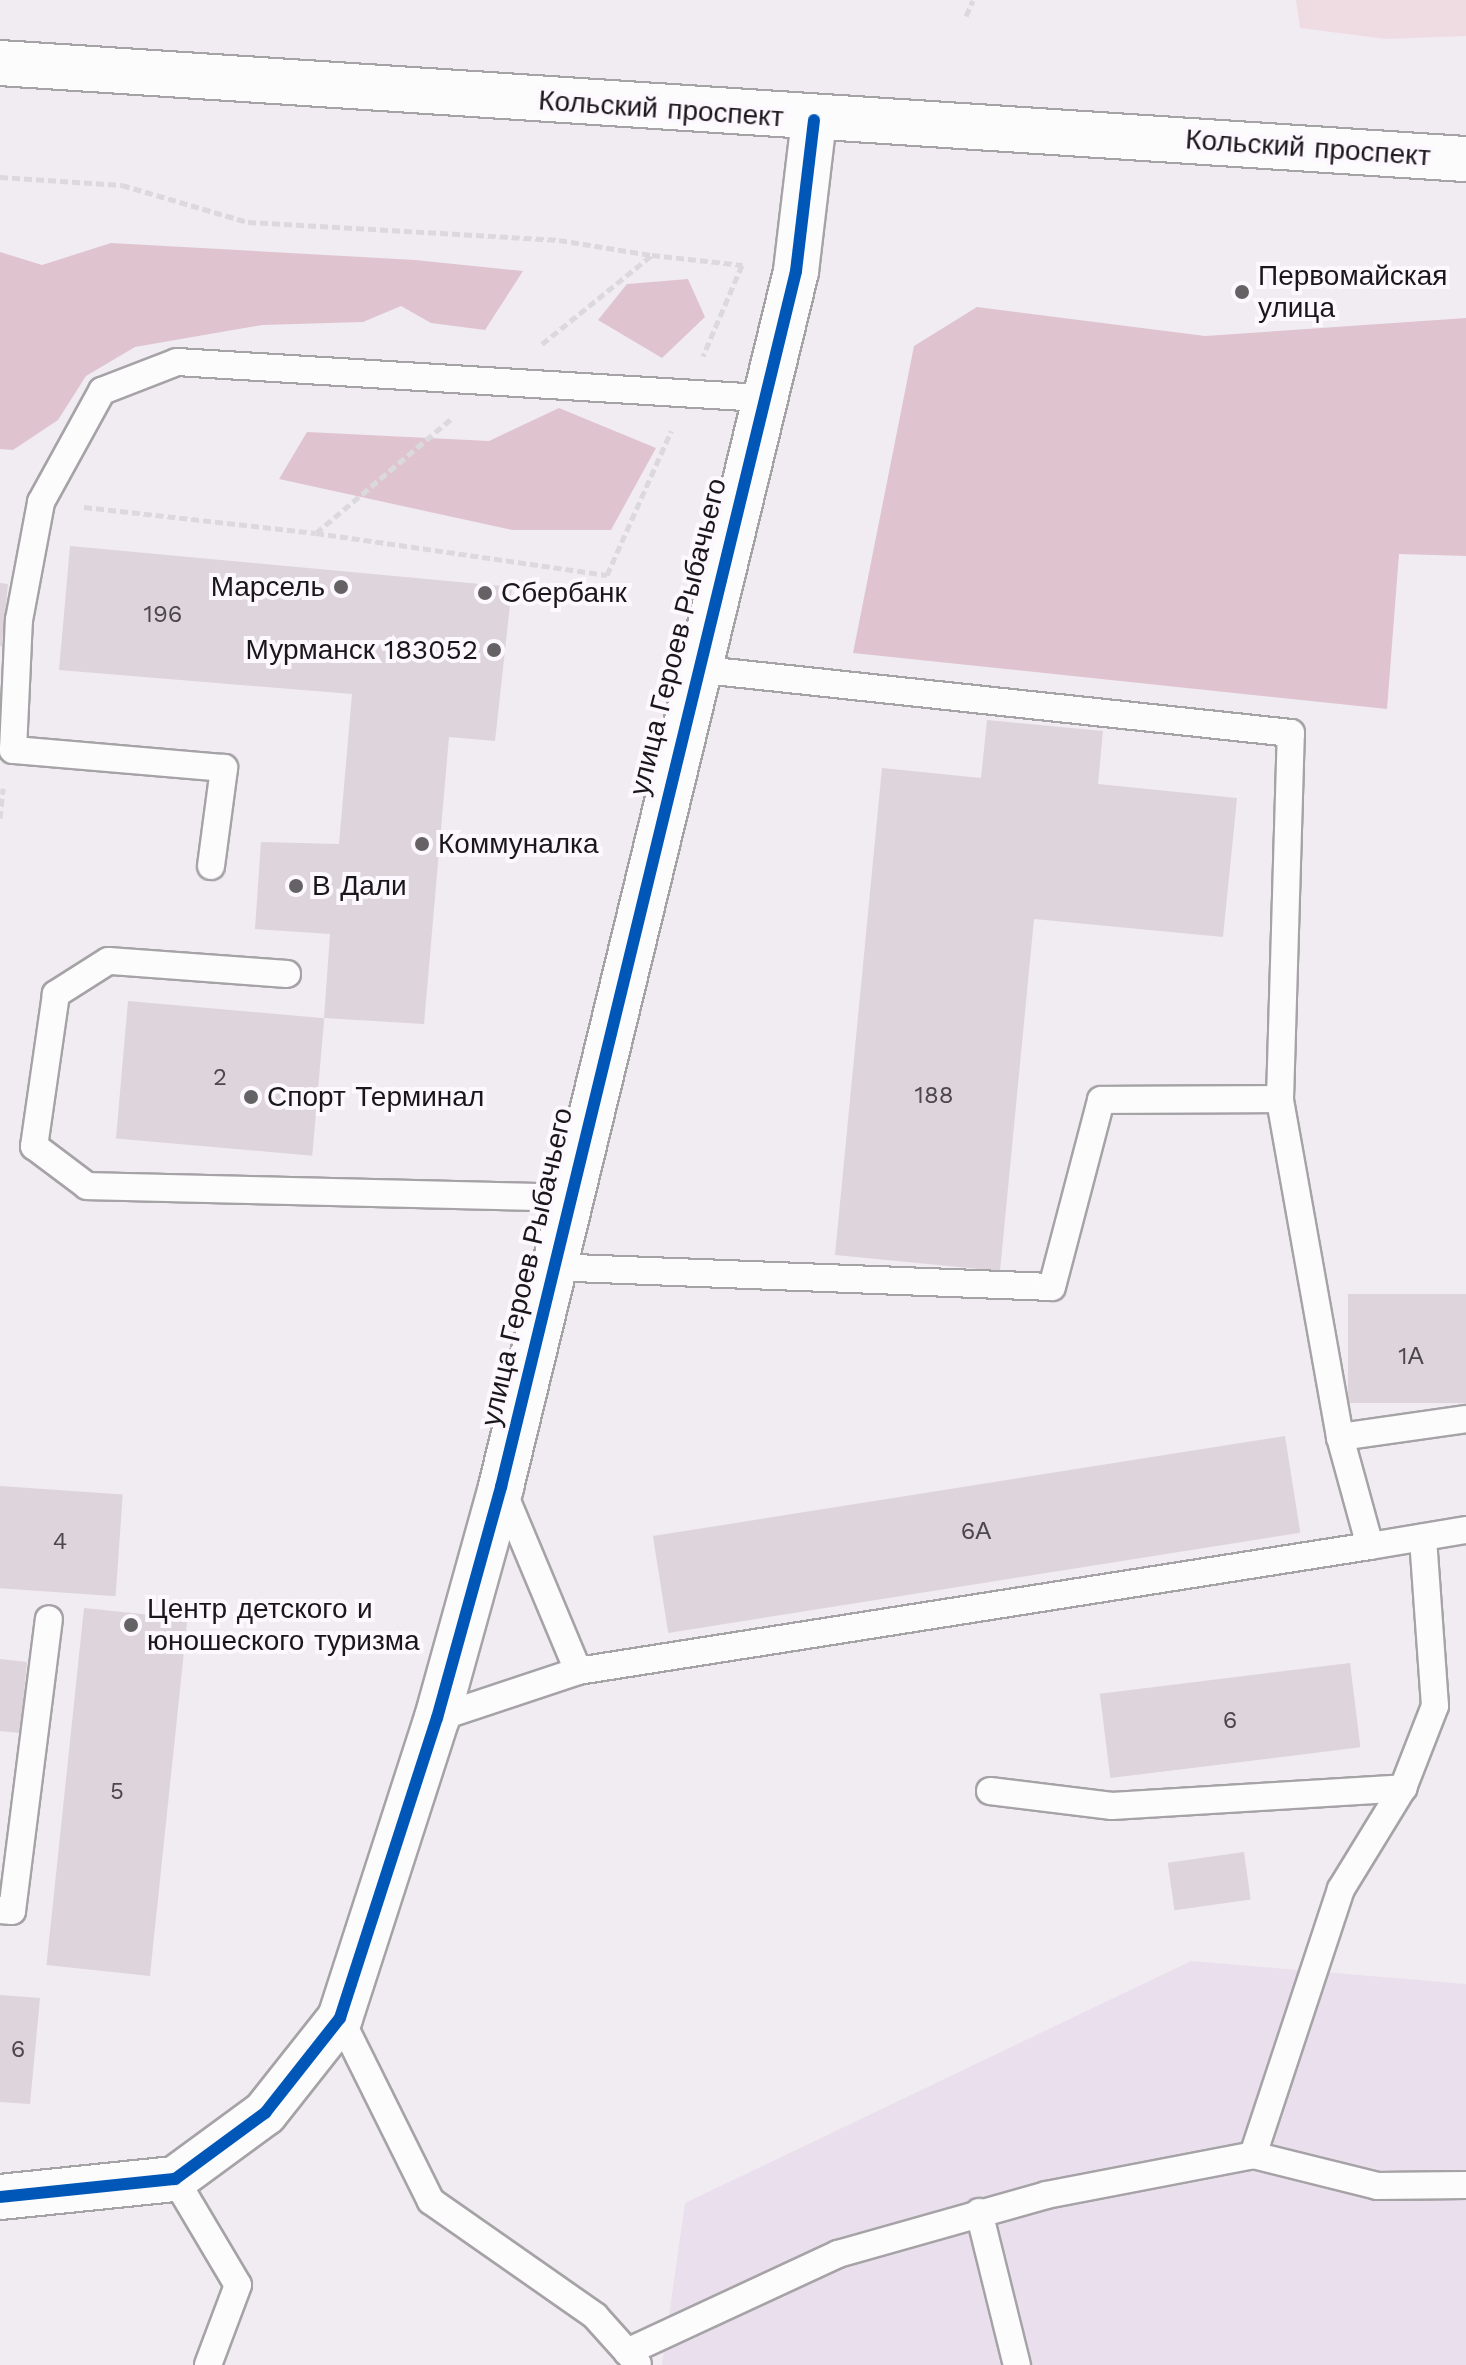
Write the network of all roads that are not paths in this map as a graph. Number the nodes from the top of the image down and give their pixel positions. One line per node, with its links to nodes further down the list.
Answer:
1 (0, 63): 2 (street, Кольский проспект)
2 (814, 120): 3 (street, Кольский проспект); 4 (street, улица Героев Рыбачьего)
3 (1466, 159)
4 (761, 398): 5 (street, улица Героев Рыбачьего); 6 (lane)
5 (695, 669): 8 (lane); 9 (street, улица Героев Рыбачьего)
6 (211, 866)
7 (287, 974): 9 (lane)
8 (1280, 1099): 10 (lane); 12 (lane)
9 (566, 1198): 10 (street, улица Героев Рыбачьего)
10 (549, 1267): 13 (street, улица Героев Рыбачьего)
11 (1466, 1419): 12 (lane)
12 (1340, 1437): 16 (lane)
13 (501, 1487): 18 (lane); 19 (street, улица Героев Рыбачьего)
14 (1466, 1530): 15 (lane)
15 (1423, 1537): 16 (lane); 20 (lane)
16 (1370, 1546): 18 (lane)
17 (49, 1619): 22 (lane)
18 (578, 1671): 19 (lane)
19 (437, 1718): 23 (street, улица Героев Рыбачьего)
20 (1403, 1788): 21 (lane); 24 (lane)
21 (990, 1791)
22 (0, 1910)
23 (340, 2018): 25 (street, улица Героев Рыбачьего); 29 (lane)
24 (1253, 2155): 26 (lane); 28 (lane)
25 (175, 2179): 27 (street); 30 (lane)
26 (1466, 2185)
27 (0, 2197)
28 (979, 2212): 29 (lane); 31 (lane)
29 (633, 2358)
30 (208, 2365)
31 (1017, 2365)

